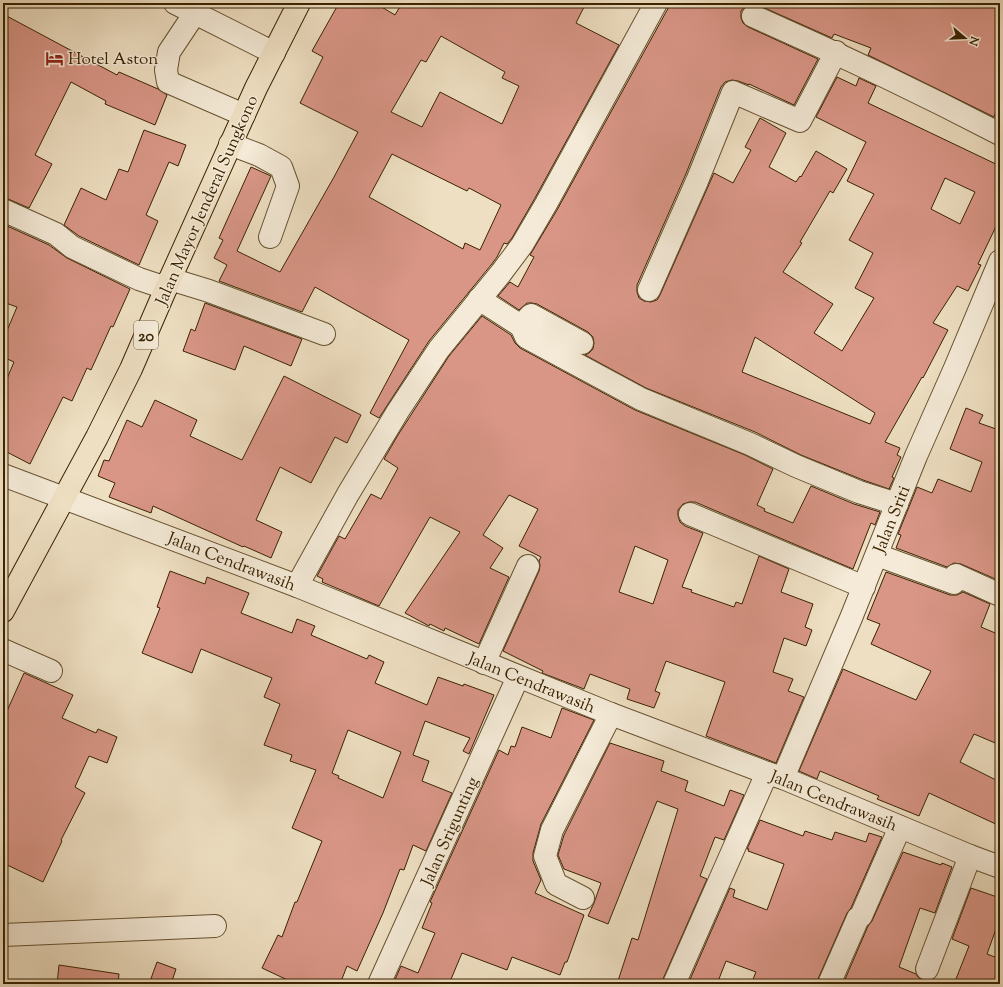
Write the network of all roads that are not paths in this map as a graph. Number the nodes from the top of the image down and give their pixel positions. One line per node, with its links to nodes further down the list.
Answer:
1 (175, 3): 4 (street)
2 (299, 3): 7 (highway, Jalan Mayor Jenderal Sungkono / 20)
3 (656, 3): 16 (street)
4 (195, 13): 7 (street); 8 (street)
5 (753, 16): 6 (street)
6 (836, 52): 9 (street); 15 (street)
7 (274, 53): 8 (highway, Jalan Mayor Jenderal Sungkono / 20)
8 (244, 115): 10 (highway, Jalan Mayor Jenderal Sungkono / 20)
9 (1000, 134)
10 (230, 144): 12 (street); 14 (highway, Jalan Mayor Jenderal Sungkono / 20)
11 (3, 210): 14 (street)
12 (270, 237)
13 (1000, 261): 22 (street, Jalan Sriti)
14 (168, 284): 18 (street); 21 (highway, Jalan Mayor Jenderal Sungkono / 20)
15 (649, 290)
16 (479, 299): 17 (street); 26 (street)
17 (521, 326): 19 (street); 22 (street)
18 (324, 334)
19 (582, 343)
20 (3, 475): 21 (street, Jalan Cendrawasih)
21 (64, 498): 26 (street, Jalan Cendrawasih); 29 (highway, Jalan Mayor Jenderal Sungkono / 20)
22 (897, 504): 24 (street, Jalan Sriti)
23 (690, 514): 27 (street)
24 (877, 555): 27 (street, Jalan Sriti); 28 (street)
25 (528, 566): 31 (street)
26 (297, 586): 31 (street, Jalan Cendrawasih)
27 (864, 587): 35 (street, Jalan Sriti)
28 (1000, 595)
29 (3, 611)
30 (3, 650): 32 (street)
31 (484, 663): 33 (street, Jalan Cendrawasih)
32 (51, 671)
33 (518, 677): 34 (street, Jalan Cendrawasih); 43 (street, Jalan Srigunting)
34 (611, 714): 35 (street, Jalan Cendrawasih); 39 (street)
35 (775, 775): 36 (street, Jalan Cendrawasih); 44 (street, Jalan Sriti)
36 (900, 827): 37 (street, Jalan Cendrawasih); 45 (street)
37 (970, 856): 38 (street, Jalan Cendrawasih); 42 (street)
38 (1000, 867)
39 (583, 898)
40 (215, 926): 41 (street)
41 (3, 935)
42 (927, 969)
43 (379, 984)
44 (674, 984)
45 (829, 984)

